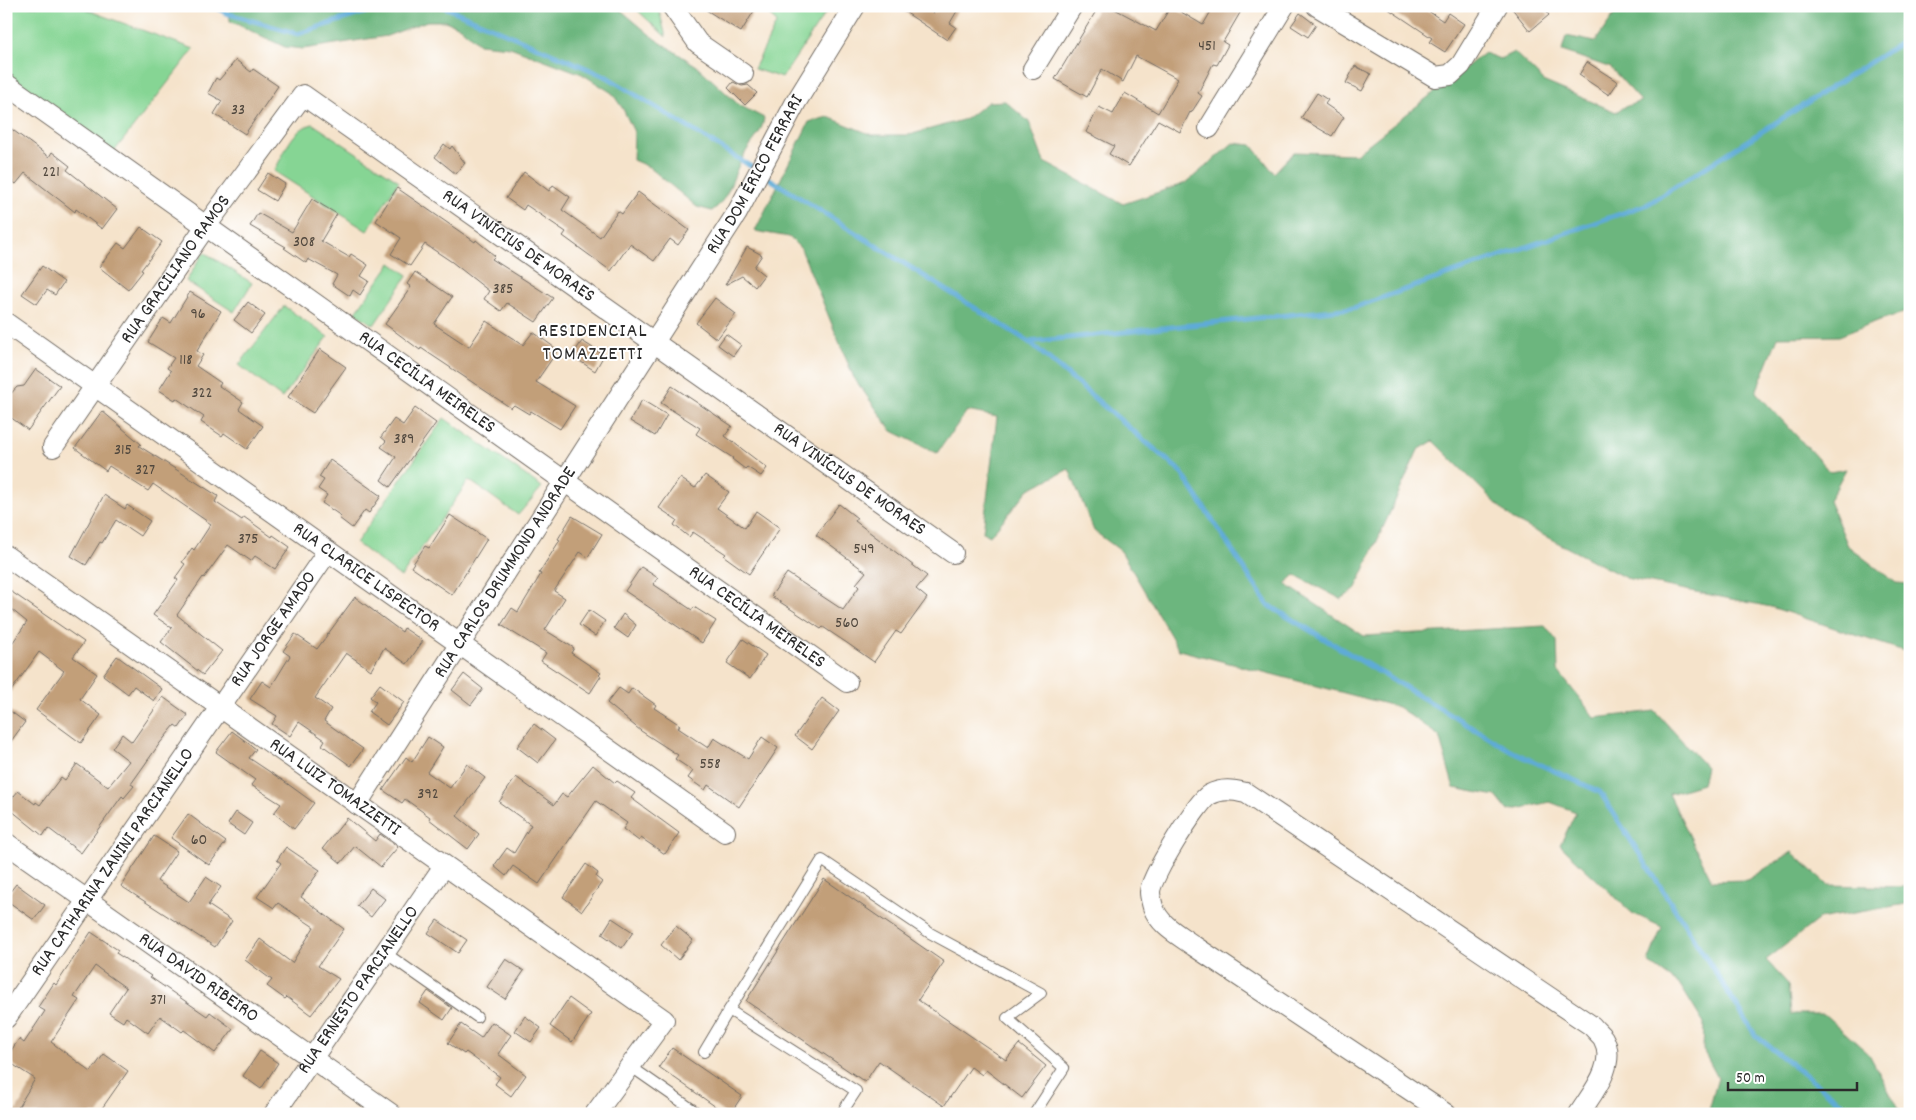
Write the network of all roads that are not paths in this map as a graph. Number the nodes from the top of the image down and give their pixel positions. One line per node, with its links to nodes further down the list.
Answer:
1 (672, 6): 8 (street)
2 (855, 6): 14 (street, RUA DOM ÉRICO FERRARI)
3 (1072, 6): 7 (street)
4 (1284, 6): 11 (street)
5 (1317, 6): 6 (street)
6 (1497, 6)
7 (1033, 69)
8 (743, 74)
9 (6, 84): 12 (street, RUA CECÍLIA MEIRELES)
10 (303, 95): 12 (street, RUA GRACILIANO RAMOS); 14 (street, RUA VINÍCIUS DE MORAES)
11 (1208, 128)
12 (206, 226): 15 (street, RUA GRACILIANO RAMOS); 17 (street, RUA CECÍLIA MEIRELES)
13 (6, 323): 15 (street, RUA CLARICE LISPECTOR)
14 (654, 342): 17 (street, RUA CARLOS DRUMMOND ANDRADE); 19 (street, RUA VINÍCIUS DE MORAES)
15 (94, 385): 16 (street, RUA GRACILIANO RAMOS); 18 (street, RUA CLARICE LISPECTOR)
16 (52, 447)
17 (564, 481): 21 (street, RUA CARLOS DRUMMOND ANDRADE); 22 (street, RUA CECÍLIA MEIRELES)
18 (328, 551): 21 (street, RUA CLARICE LISPECTOR); 23 (street, RUA JORGE AMADO)
19 (953, 553)
20 (6, 556): 23 (street, RUA LUIZ TOMAZZETTI)
21 (460, 644): 24 (street, RUA CARLOS DRUMMOND ANDRADE); 25 (street, RUA CLARICE LISPECTOR)
22 (847, 682)
23 (220, 708): 24 (street, RUA LUIZ TOMAZZETTI); 28 (street, RUA CATHARINA ZANINI PARCIANELLO)
24 (357, 804): 27 (street, RUA LUIZ TOMAZZETTI)
25 (725, 832)
26 (6, 843): 28 (street, RUA DAVID RIBEIRO)
27 (444, 866): 29 (street, RUA ERNESTO PARCIANELLO); 35 (street, RUA LUIZ TOMAZZETTI)
28 (88, 900): 31 (street, RUA CATHARINA ZANINI PARCIANELLO); 34 (street, RUA DAVID RIBEIRO)
29 (384, 952): 32 (lane); 34 (street, RUA ERNESTO PARCIANELLO)
30 (729, 1010): 33 (lane); 40 (lane); 41 (lane)
31 (6, 1018)
32 (478, 1018)
33 (704, 1052)
34 (311, 1058): 36 (street, RUA ERNESTO PARCIANELLO); 37 (street, RUA DAVID RIBEIRO)
35 (630, 1066): 38 (street); 39 (lane)
36 (274, 1114)
37 (390, 1114)
38 (595, 1114)
39 (699, 1114)
40 (841, 1114)
41 (1034, 1114)
42 (1446, 1114): 43 (street)
43 (1579, 1114)

